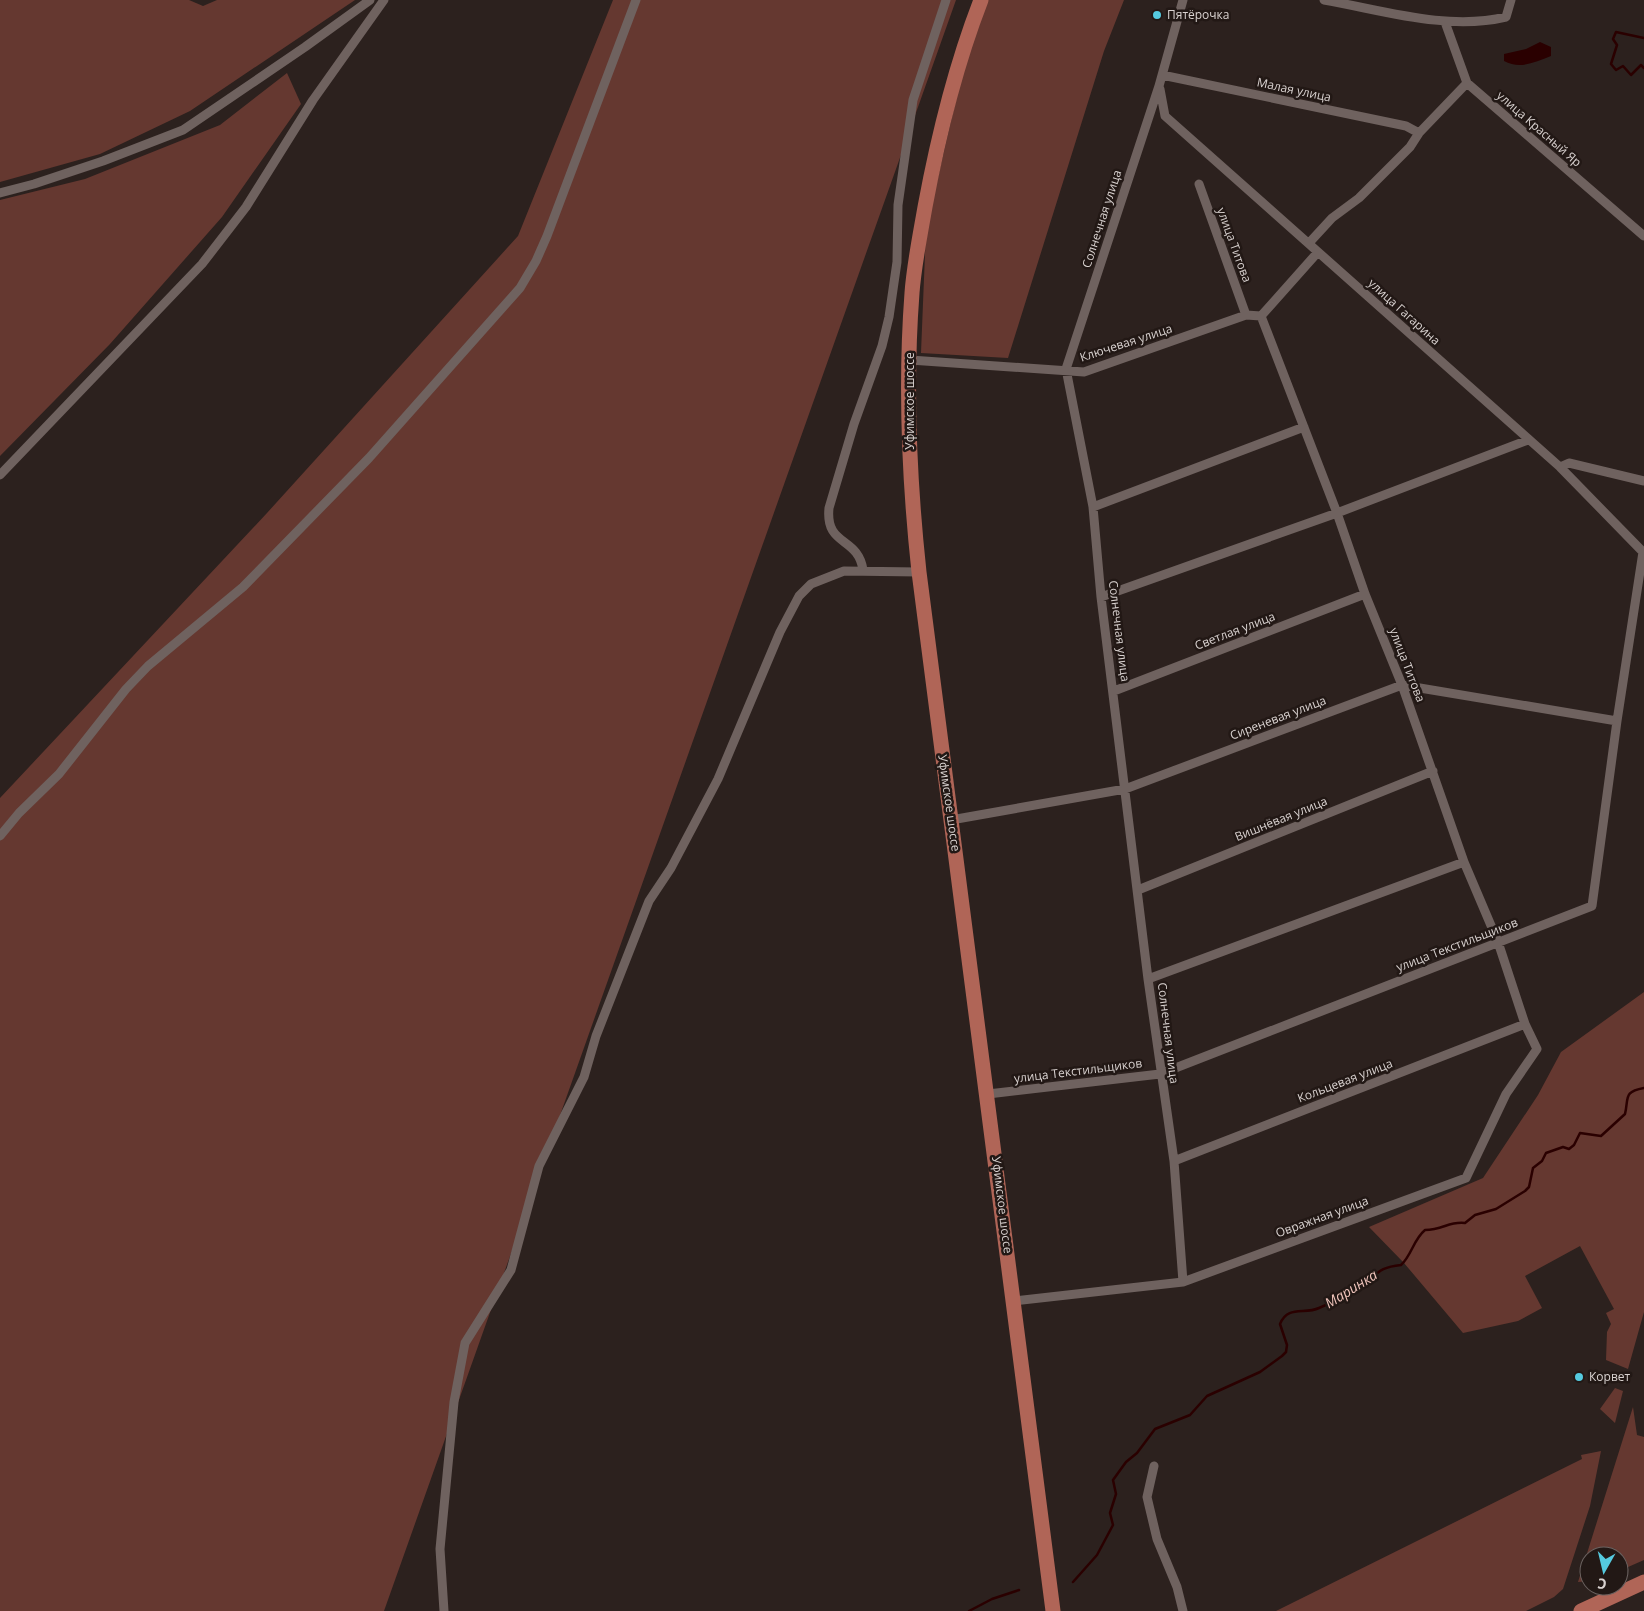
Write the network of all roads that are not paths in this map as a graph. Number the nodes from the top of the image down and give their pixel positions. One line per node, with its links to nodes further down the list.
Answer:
1 (370, 0): 15 (street)
2 (384, 0): 26 (street)
3 (636, 0): 41 (street)
4 (946, 0): 31 (street)
5 (981, 0): 21 (main road, Уфимское шоссе)
6 (1184, 0): 10 (street, Солнечная улица)
7 (1324, 0): 9 (street)
8 (1511, 0): 9 (street)
9 (1445, 22): 11 (street, улица Красный Яр)
10 (1162, 76): 12 (street, Солнечная улица); 13 (street, Малая улица)
11 (1467, 83): 13 (street); 16 (street, улица Красный Яр)
12 (1159, 86): 17 (street, улица Гагарина); 22 (street, Солнечная улица)
13 (1419, 133): 17 (street)
14 (1199, 184): 19 (street, улица Титова)
15 (0, 193)
16 (1644, 236)
17 (1309, 243): 18 (street, улица Гагарина)
18 (1318, 252): 20 (street); 24 (street, улица Гагарина)
19 (1246, 315): 20 (street, Ключевая улица); 22 (street, Ключевая улица)
20 (1261, 316): 23 (street, улица Титова)
21 (910, 360): 22 (street, Ключевая улица); 32 (main road, Уфимское шоссе)
22 (1066, 369): 28 (street, Солнечная улица)
23 (1304, 427): 28 (street); 29 (street, улица Титова)
24 (1528, 440): 25 (street, улица Гагарина); 29 (street)
25 (1560, 467): 27 (street); 30 (street, улица Гагарина)
26 (0, 475)
27 (1644, 481)
28 (1093, 507): 34 (street, Солнечная улица)
29 (1337, 513): 33 (street, улица Титова); 34 (street)
30 (1644, 552): 37 (street, улица Текстильщиков)
31 (863, 570): 32 (street); 54 (street)
32 (919, 572): 40 (main road, Уфимское шоссе)
33 (1365, 594): 35 (street, улица Титова); 36 (street, Светлая улица)
34 (1101, 597): 36 (street, Солнечная улица)
35 (1402, 685): 37 (street); 38 (street, улица Титова); 39 (street, Сиреневая улица)
36 (1114, 691): 39 (street, Солнечная улица)
37 (1617, 721): 44 (street, улица Текстильщиков)
38 (1433, 771): 42 (street, улица Титова); 43 (street, Вишнёвая улица)
39 (1126, 789): 40 (street, Сиреневая улица); 43 (street, Солнечная улица)
40 (952, 820): 48 (main road, Уфимское шоссе)
41 (0, 836)
42 (1464, 862): 44 (street, улица Титова); 45 (street)
43 (1138, 890): 45 (street, Солнечная улица)
44 (1498, 942): 46 (street, улица Титова); 47 (street, улица Текстильщиков)
45 (1148, 979): 47 (street, Солнечная улица)
46 (1526, 1024): 49 (street, Кольцевая улица); 50 (street, Овражная улица)
47 (1160, 1074): 48 (street, улица Текстильщиков); 49 (street, Солнечная улица)
48 (988, 1094): 51 (main road, Уфимское шоссе)
49 (1174, 1161): 50 (street, Солнечная улица)
50 (1183, 1282): 51 (street, Овражная улица)
51 (1013, 1301): 55 (main road, Уфимское шоссе)
52 (1154, 1466): 56 (street)
53 (1644, 1582): 57 (main road)
54 (444, 1611)
55 (1053, 1611)
56 (1183, 1611)
57 (1581, 1611)

